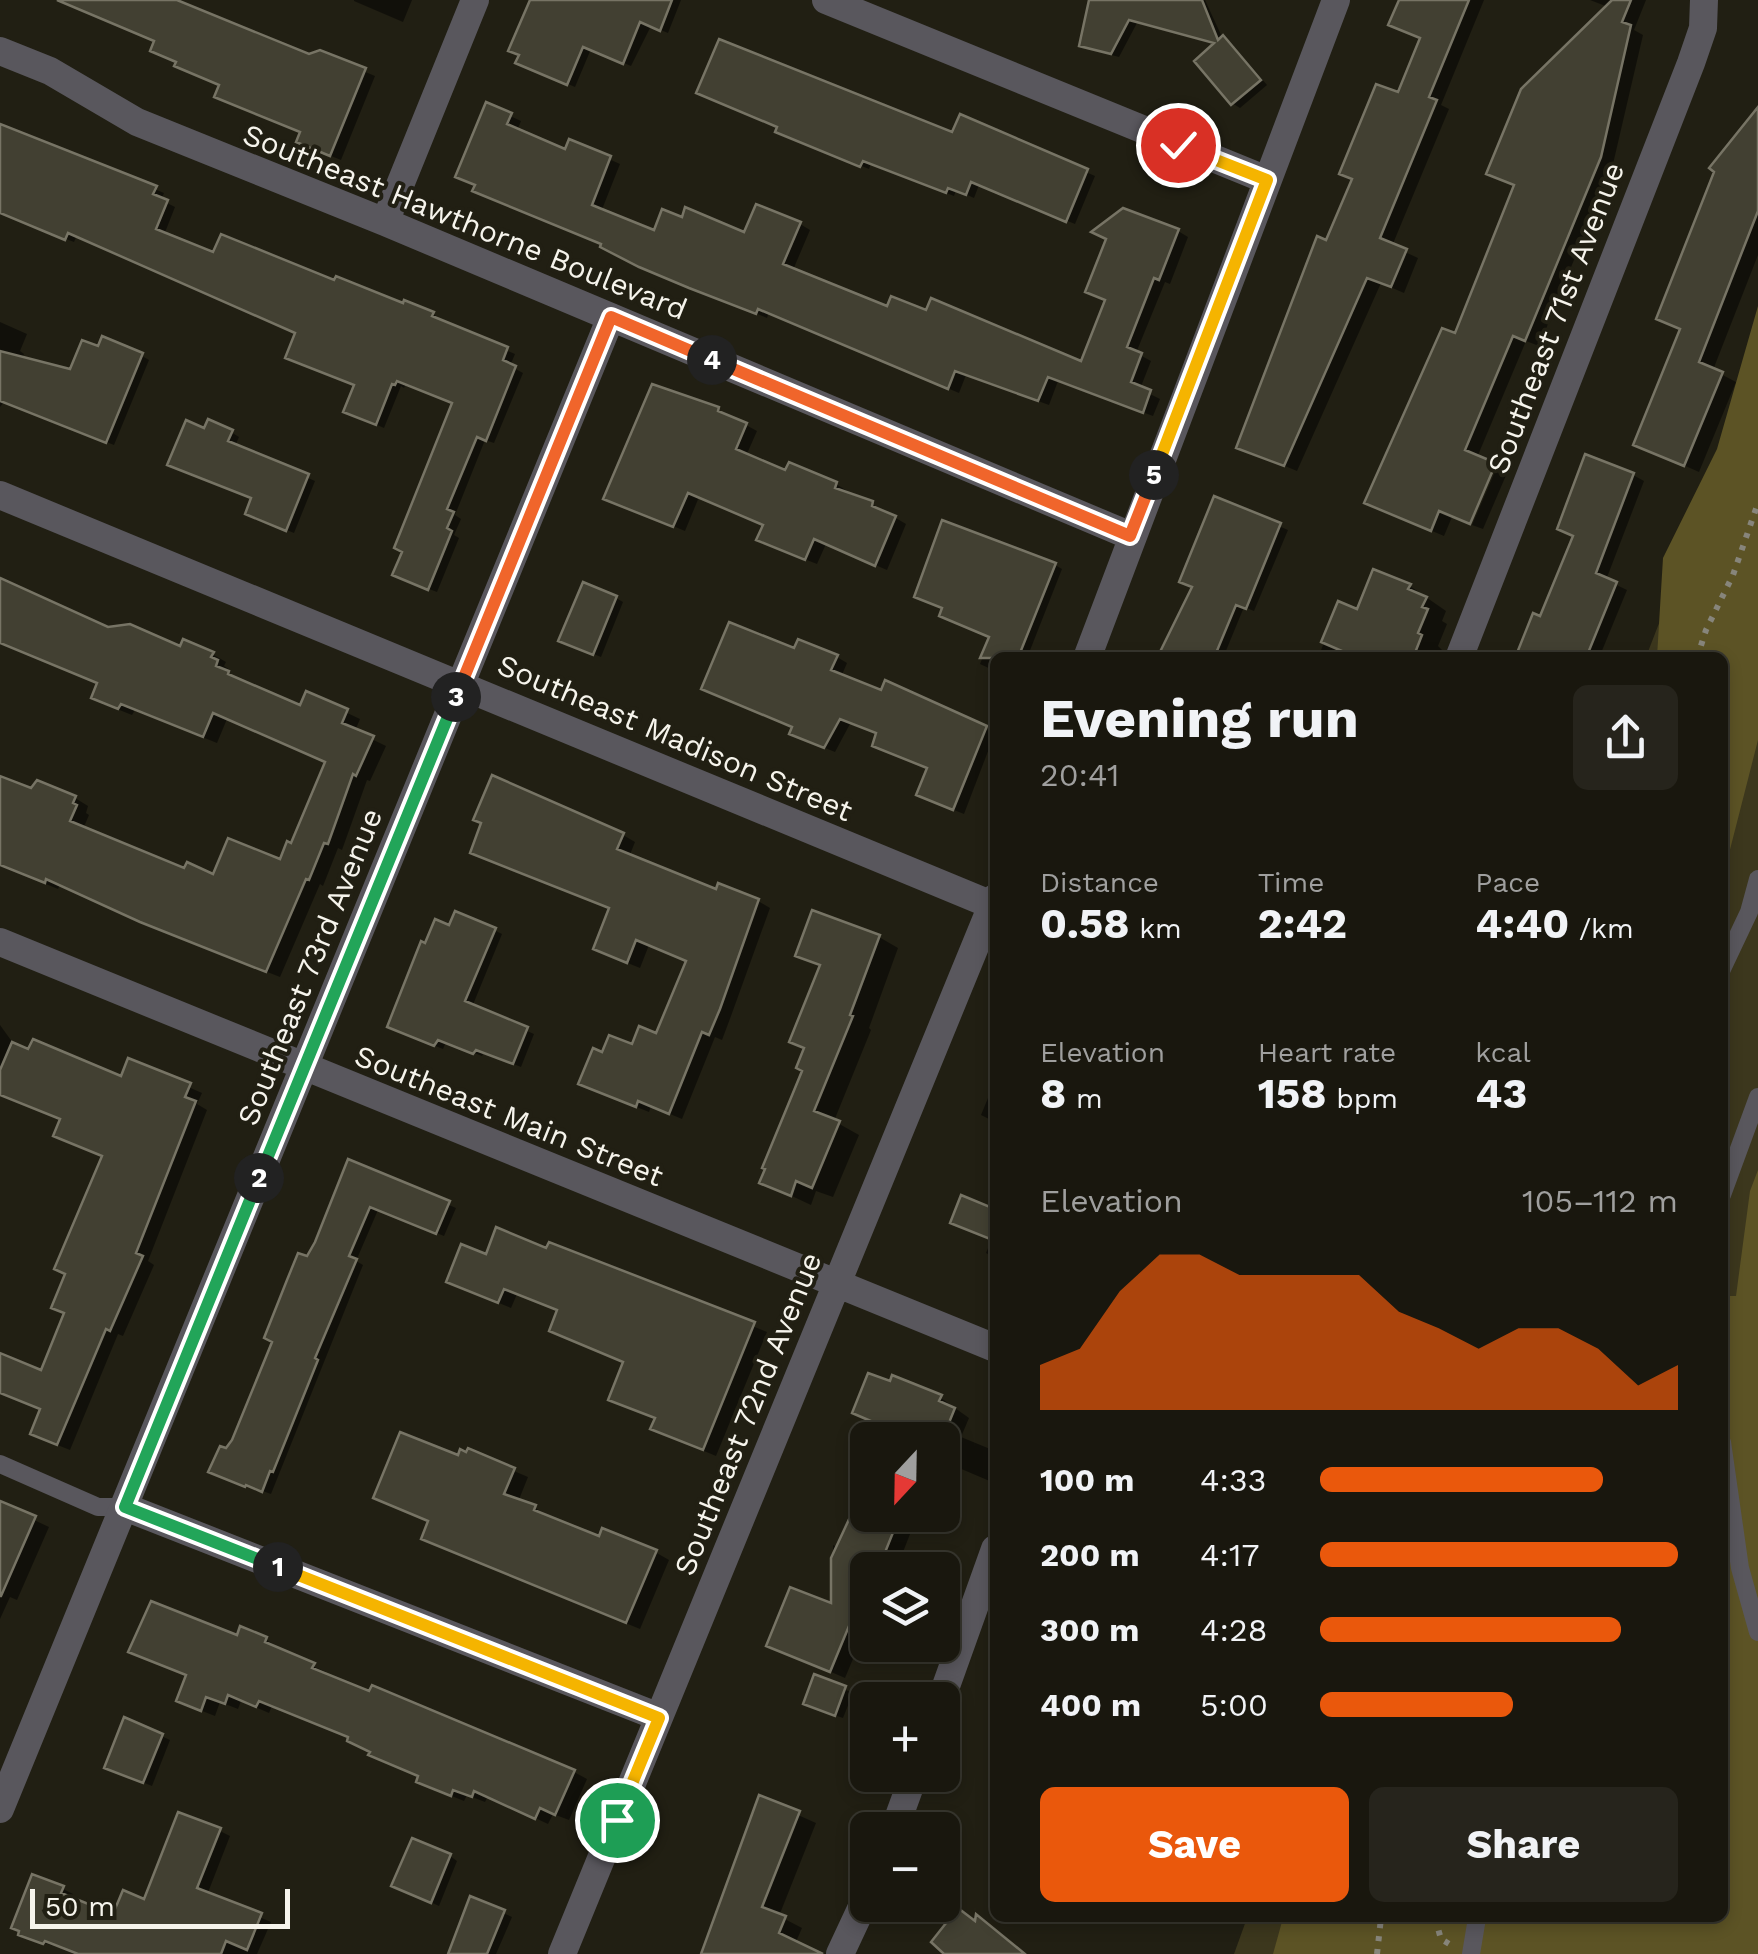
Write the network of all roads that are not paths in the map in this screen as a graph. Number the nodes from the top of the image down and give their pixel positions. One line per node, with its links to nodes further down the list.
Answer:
1 (475, 0): 7 (street)
2 (826, 0): 6 (street)
3 (1336, 0): 6 (street)
4 (1704, 0): 12 (street, Southeast 71st Avenue)
5 (0, 51): 7 (street, Southeast Hawthorne Boulevard)
6 (1267, 180): 10 (street)
7 (385, 222): 8 (street, Southeast Hawthorne Boulevard)
8 (611, 317): 10 (street, Southeast Hawthorne Boulevard); 13 (street, Southeast 73rd Avenue)
9 (0, 495): 13 (street, Southeast Madison Street)
10 (1130, 536): 11 (street)
11 (1089, 652)
12 (1460, 652)
13 (461, 684): 15 (street, Southeast Madison Street); 19 (street, Southeast 73rd Avenue)
14 (1758, 881): 18 (lane)
15 (990, 900)
16 (990, 912): 22 (street, Southeast 72nd Avenue)
17 (0, 942): 19 (street, Southeast Main Street)
18 (1728, 956)
19 (303, 1068): 22 (street, Southeast Main Street); 26 (street, Southeast 73rd Avenue)
20 (1758, 1096): 21 (lane)
21 (1728, 1178)
22 (836, 1282): 23 (street, Southeast Main Street); 30 (street, Southeast 72nd Avenue)
23 (990, 1346)
24 (0, 1464): 26 (lane)
25 (1728, 1484): 28 (lane)
26 (125, 1507): 30 (street); 31 (street, Southeast 73rd Avenue)
27 (990, 1563): 29 (street)
28 (1758, 1632)
29 (947, 1682)
30 (659, 1718): 34 (street, Southeast 72nd Avenue)
31 (0, 1808)
32 (855, 1922): 35 (street)
33 (1475, 1922): 36 (lane)
34 (562, 1954)
35 (840, 1954)
36 (1471, 1954)

